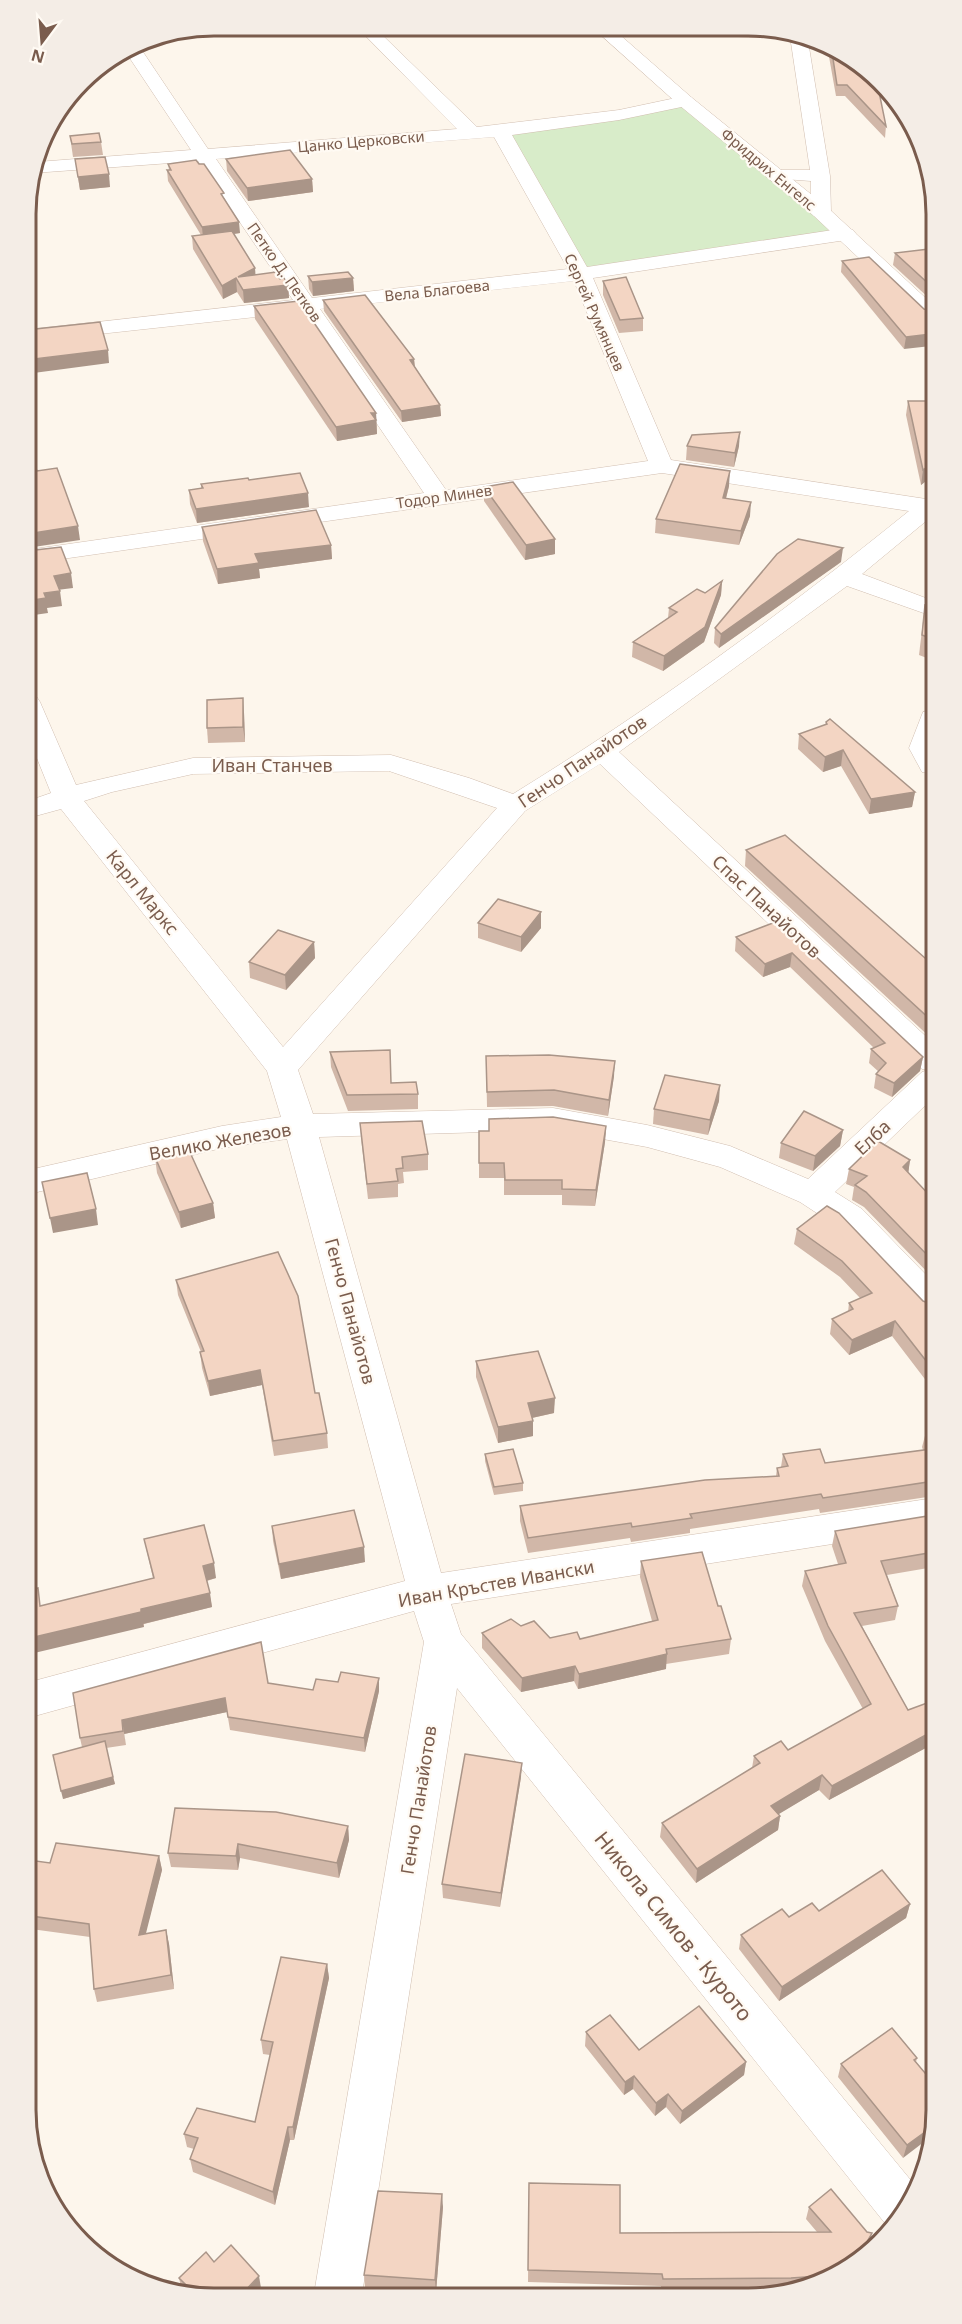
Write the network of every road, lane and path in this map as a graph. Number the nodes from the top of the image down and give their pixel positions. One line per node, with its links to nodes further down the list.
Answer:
1 (374, 36): 7 (street)
2 (611, 36): 5 (street, Фридрих Енгелс)
3 (800, 44): 11 (street)
4 (136, 54): 8 (street, Петко Д. Петков)
5 (685, 101): 6 (street, Цанко Церковски); 10 (street, Фридрих Енгелс)
6 (500, 131): 7 (street, Цанко Церковски); 14 (street, Сергей Румянцев)
7 (471, 132): 8 (street, Цанко Церковски)
8 (202, 154): 9 (street, Цанко Церковски); 15 (street, Петко Д. Петков)
9 (42, 167)
10 (777, 174): 11 (street); 12 (street, Фридрих Енгелс)
11 (820, 176): 12 (street)
12 (821, 212): 13 (street, Фридрих Енгелс)
13 (846, 234): 14 (street, Вела Благоева); 16 (street, Фридрих Енгелс)
14 (581, 274): 15 (street, Вела Благоева); 18 (street, Сергей Румянцев)
15 (308, 305): 17 (street, Вела Благоева); 19 (street, Петко Д. Петков)
16 (926, 310)
17 (36, 335)
18 (662, 466): 19 (street, Тодор Минев); 20 (street, Тодор Минев)
19 (439, 497): 22 (street, Тодор Минев)
20 (926, 505)
21 (926, 509): 23 (street, Генчо Панайотов)
22 (36, 556)
23 (844, 576): 24 (street); 27 (street, Генчо Панайотов)
24 (926, 607)
25 (36, 724): 29 (street, Карл Маркс)
26 (926, 738): 28 (street)
27 (602, 751): 30 (street, Генчо Панайотов); 32 (street, Спас Панайотов)
28 (926, 754)
29 (67, 798): 30 (street, Иван Станчев); 31 (street, Иван Станчев); 33 (street, Карл Маркс)
30 (514, 805): 33 (street, Генчо Панайотов)
31 (36, 808)
32 (926, 1054)
33 (282, 1068): 35 (street, Генчо Панайотов)
34 (926, 1087): 37 (street, Елба)
35 (300, 1126): 36 (street, Велико Железов); 37 (street, Велико Железов); 40 (street, Генчо Панайотов)
36 (36, 1180)
37 (812, 1194): 38 (street, Велико Железов)
38 (926, 1298)
39 (926, 1514): 40 (street, Иван Кръстев Ивански)
40 (427, 1591): 41 (street, Генчо Панайотов); 42 (street, Иван Кръстев Ивански)
41 (444, 1642): 43 (street, Никола Симов - Курото); 44 (street, Генчо Панайотов)
42 (36, 1698)
43 (899, 2203)
44 (339, 2288)

